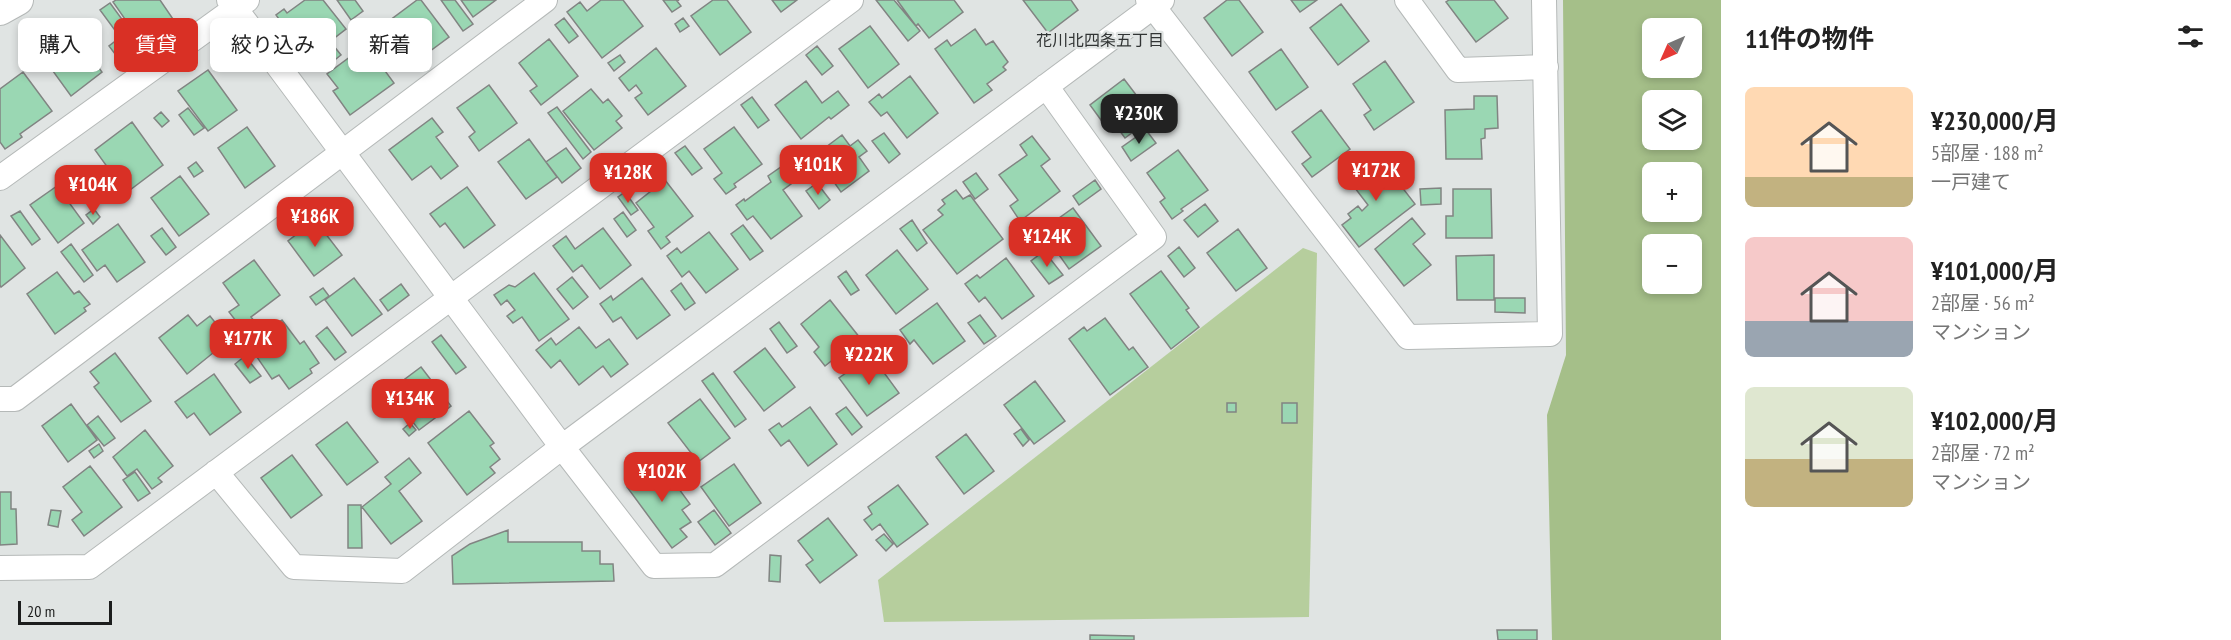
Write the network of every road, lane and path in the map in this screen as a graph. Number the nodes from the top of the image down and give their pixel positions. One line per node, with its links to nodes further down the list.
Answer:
1 (18, 0): 8 (street)
2 (545, 0): 11 (street)
3 (851, 0): 13 (street)
4 (1407, 0): 9 (street)
5 (1544, 0): 9 (street)
6 (1154, 2): 9 (street); 10 (street)
7 (237, 3): 11 (street); 12 (street)
8 (0, 10)
9 (1545, 67)
10 (1046, 86): 15 (street); 15 (street)
11 (342, 152): 13 (street); 14 (street)
12 (0, 178)
13 (452, 298): 15 (street); 16 (street)
14 (0, 399)
15 (562, 447): 16 (street)
16 (216, 472): 17 (street)
17 (0, 568)

